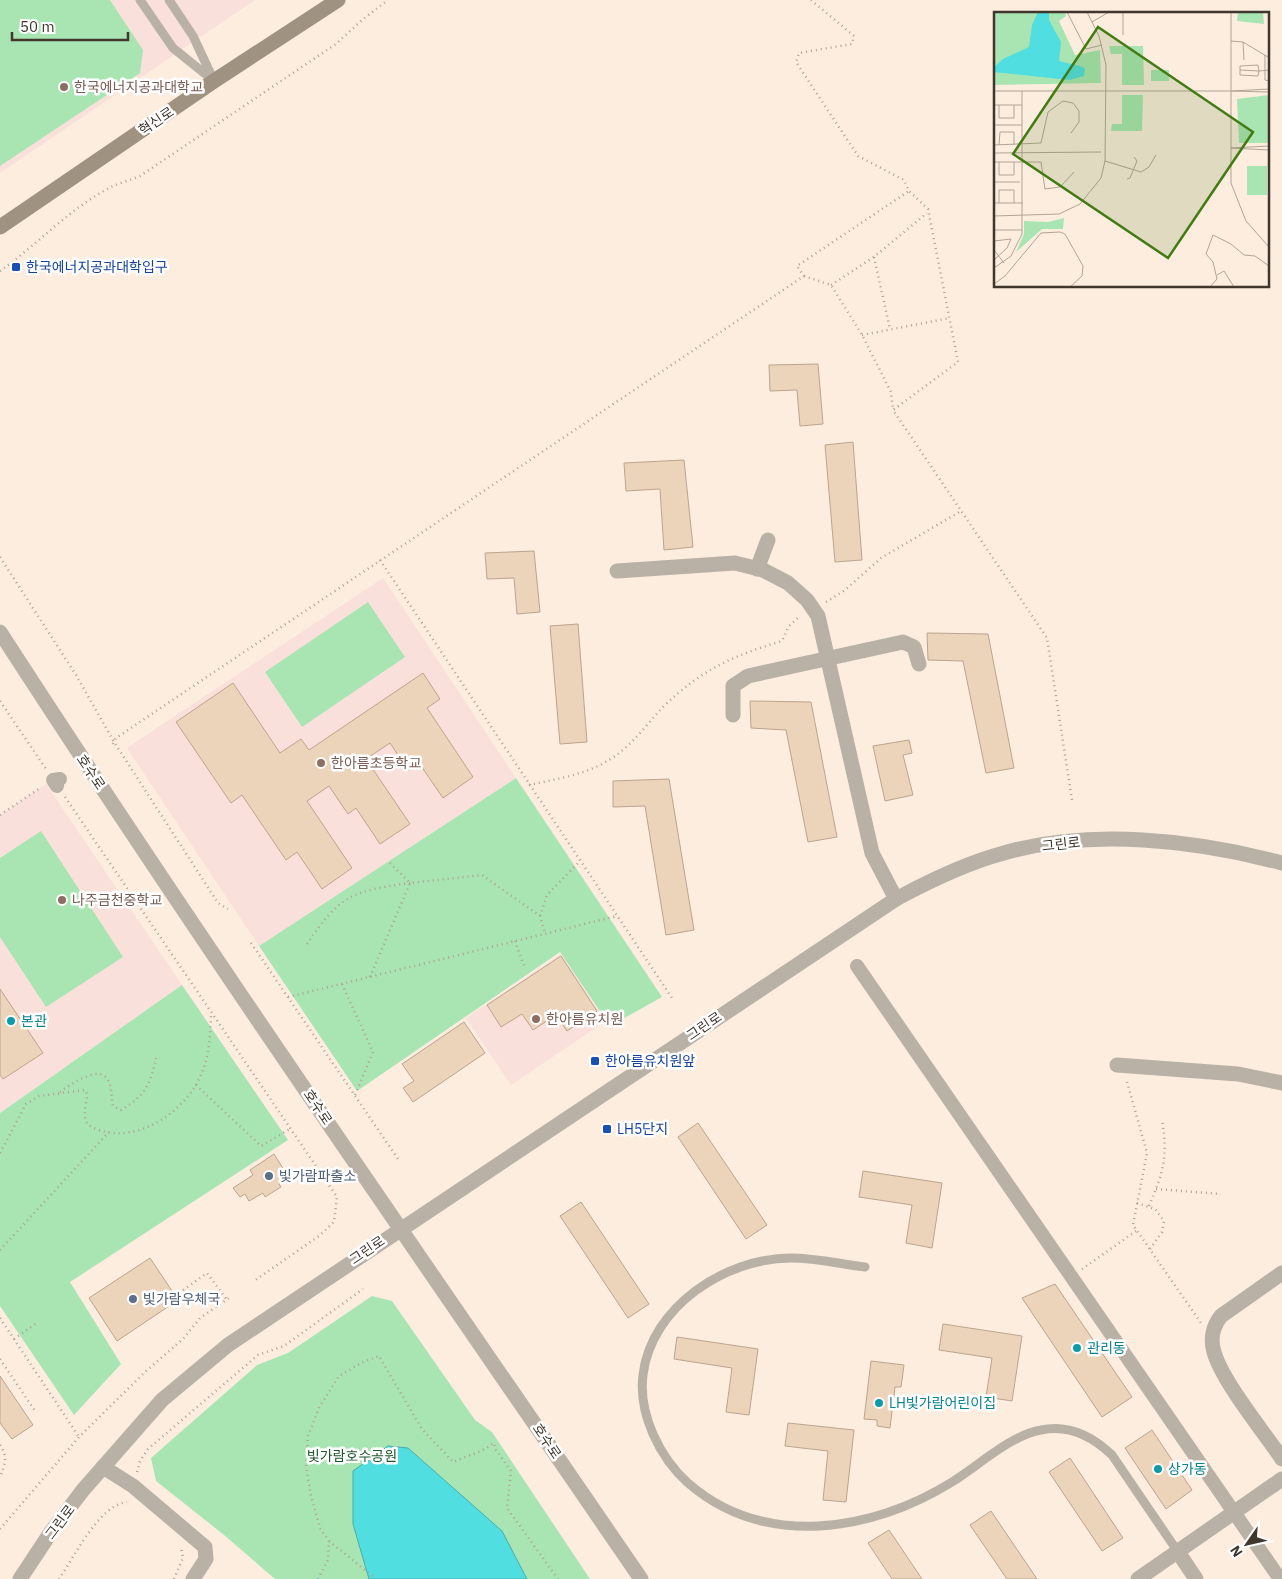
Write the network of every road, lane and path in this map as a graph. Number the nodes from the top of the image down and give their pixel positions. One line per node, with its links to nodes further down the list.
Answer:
1 (140, 0): 6 (lane)
2 (169, 0): 6 (lane)
3 (338, 0): 6 (main road, 혁신로)
4 (388, 0): 11 (path)
5 (811, 0): 7 (path)
6 (214, 81): 9 (main road, 혁신로)
7 (909, 191): 8 (path); 12 (path)
8 (928, 212): 10 (path); 14 (path)
9 (0, 226)
10 (874, 257): 13 (path); 15 (path)
11 (0, 271)
12 (804, 276): 13 (path); 21 (path)
13 (831, 285): 16 (path)
14 (950, 318): 15 (path); 17 (path)
15 (890, 329): 16 (path)
16 (862, 335): 17 (path)
17 (893, 410): 18 (path)
18 (961, 511): 24 (path); 33 (path)
19 (768, 540): 22 (street)
20 (0, 557): 30 (path)
21 (380, 560): 30 (path); 32 (path)
22 (756, 568): 23 (street); 24 (street)
23 (617, 571)
24 (812, 608): 26 (street); 32 (path)
25 (0, 632): 69 (street, 호수로)
26 (829, 658): 27 (street); 29 (street); 39 (street)
27 (919, 664)
28 (0, 701): 31 (path)
29 (733, 715)
30 (114, 743): 40 (path)
31 (57, 782): 34 (path); 53 (path)
32 (529, 785): 35 (path)
33 (1072, 800)
34 (0, 815)
35 (580, 861): 41 (path); 42 (path)
36 (390, 863): 38 (path)
37 (1282, 863): 39 (street, 그린로)
38 (410, 884): 41 (path); 46 (path); 49 (path)
39 (896, 899): 69 (street, 그린로)
40 (228, 909)
41 (540, 916): 43 (path)
42 (617, 916): 43 (path); 52 (path)
43 (545, 933): 44 (path)
44 (515, 941): 48 (path); 49 (path)
45 (251, 943): 51 (path)
46 (307, 944)
47 (857, 966): 75 (street)
48 (525, 968)
49 (370, 977): 50 (path)
50 (342, 984): 51 (path); 59 (path)
51 (288, 998): 59 (path)
52 (674, 1001)
53 (211, 1014): 57 (path); 61 (path)
54 (157, 1054): 58 (path)
55 (1121, 1065): 56 (street); 67 (path)
56 (1282, 1084)
57 (196, 1085): 61 (path); 62 (path)
58 (59, 1093): 62 (path); 63 (path)
59 (355, 1095): 64 (path)
60 (1162, 1118): 65 (path)
61 (290, 1129): 76 (path)
62 (109, 1132): 71 (path)
63 (0, 1153)
64 (398, 1159)
65 (1156, 1189): 66 (path); 68 (path)
66 (1221, 1194)
67 (1137, 1203): 68 (path); 70 (path)
68 (1149, 1206): 72 (path)
69 (401, 1228): 88 (street, 그린로); 105 (street, 호수로)
70 (1136, 1231): 72 (path); 75 (path)
71 (0, 1249)
72 (1150, 1250): 81 (path)
73 (865, 1267): 97 (lane)
74 (1282, 1273): 81 (street)
75 (1072, 1276): 93 (street)
76 (254, 1281)
77 (364, 1290): 90 (path)
78 (175, 1296): 85 (path)
79 (0, 1318): 82 (path)
80 (38, 1322): 82 (path)
81 (1212, 1335): 87 (street)
82 (14, 1340): 85 (path)
83 (0, 1358): 84 (path)
84 (35, 1411)
85 (79, 1437): 94 (path)
86 (0, 1445): 89 (path)
87 (1282, 1459)
88 (103, 1467): 98 (street, 그린로); 101 (street)
89 (0, 1477)
90 (140, 1478)
91 (1282, 1479): 93 (street)
92 (134, 1508): 99 (path)
93 (1235, 1512): 97 (street); 108 (street)
94 (0, 1529)
95 (329, 1541): 102 (path); 103 (path); 104 (path)
96 (180, 1545): 100 (path)
97 (1178, 1552): 106 (street); 107 (street)
98 (20, 1579)
99 (59, 1579)
100 (174, 1579)
101 (193, 1579)
102 (318, 1579)
103 (376, 1579)
104 (558, 1579)
105 (641, 1579)
106 (1138, 1579)
107 (1196, 1579)
108 (1280, 1579)

